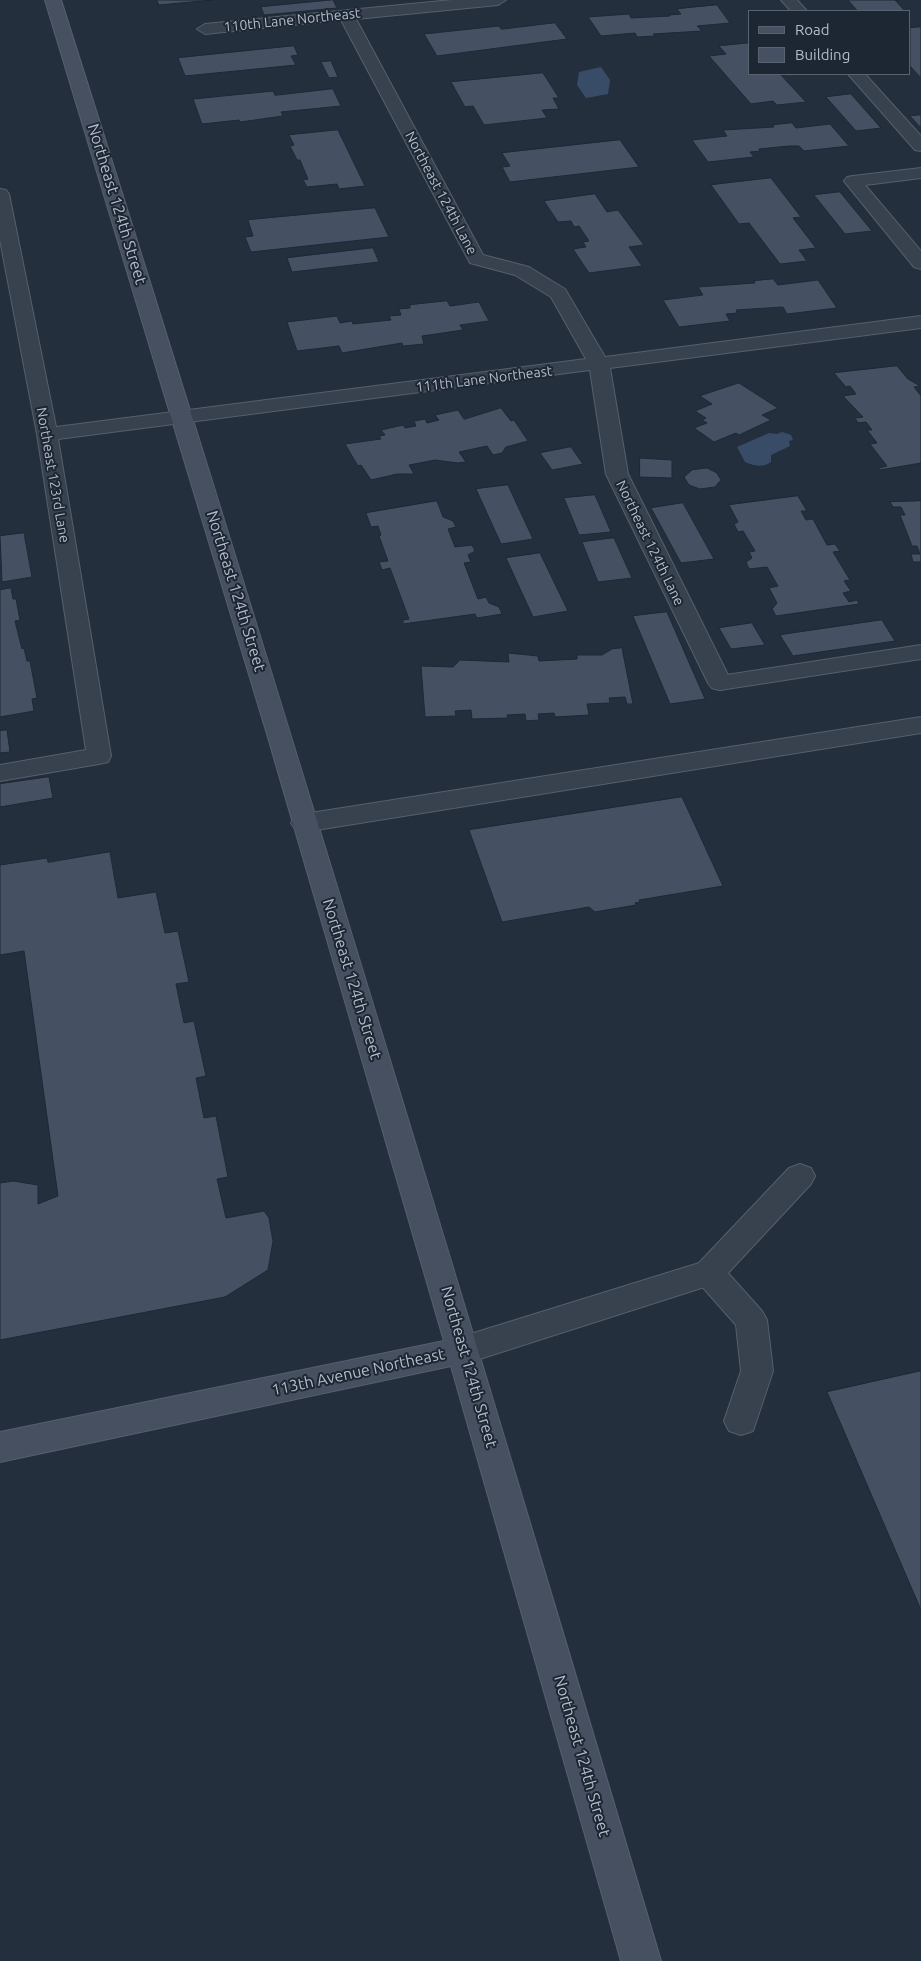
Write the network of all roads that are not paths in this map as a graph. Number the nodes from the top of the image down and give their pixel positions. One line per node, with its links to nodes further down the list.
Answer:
1 (53, 0): 15 (main road, Northeast 124th Street)
2 (498, 0): 5 (street, 110th Lane Northeast)
3 (789, 0): 4 (street)
4 (798, 10)
5 (346, 15): 6 (street, 110th Lane Northeast); 14 (street, Northeast 124th Lane)
6 (205, 29)
7 (857, 75): 8 (street)
8 (921, 146)
9 (921, 173): 12 (street)
10 (0, 194): 11 (street, Northeast 123rd Lane)
11 (5, 250): 16 (street, Northeast 123rd Lane)
12 (921, 263)
13 (921, 322): 14 (street, 111th Lane Northeast)
14 (599, 364): 15 (street, 111th Lane Northeast); 17 (street, Northeast 124th Lane)
15 (184, 418): 16 (street, 111th Lane Northeast); 20 (main road, Northeast 124th Street)
16 (47, 434): 19 (street, Northeast 123rd Lane)
17 (921, 652)
18 (921, 726): 20 (street)
19 (0, 773)
20 (304, 823): 23 (main road, Northeast 124th Street)
21 (800, 1176): 22 (street)
22 (709, 1273): 23 (street, 113th Avenue Northeast); 24 (street)
23 (464, 1350): 25 (main road, 113th Avenue Northeast); 26 (main road, Northeast 124th Street)
24 (741, 1421)
25 (0, 1447)
26 (642, 1961)

